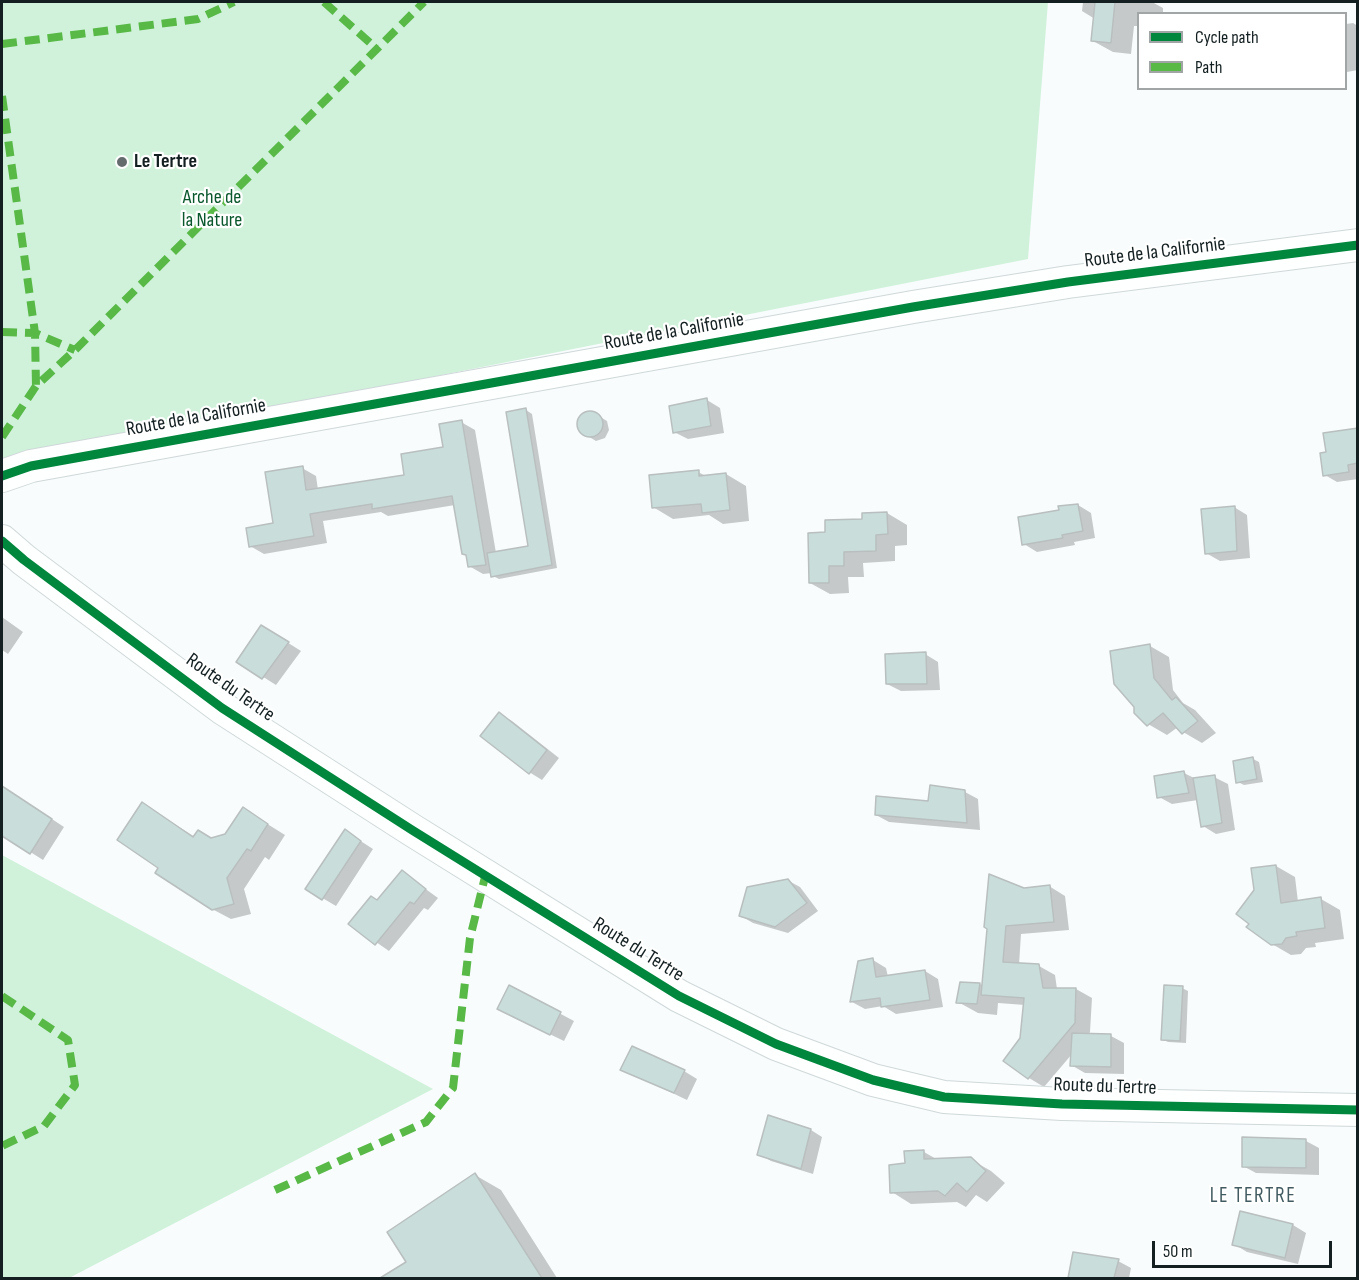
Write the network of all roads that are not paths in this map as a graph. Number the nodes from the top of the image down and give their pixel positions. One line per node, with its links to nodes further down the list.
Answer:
1 (1358, 245): 2 (street, Route de la Californie)
2 (2, 476)
3 (2, 541): 4 (street, Route du Tertre)
4 (1358, 1110)

